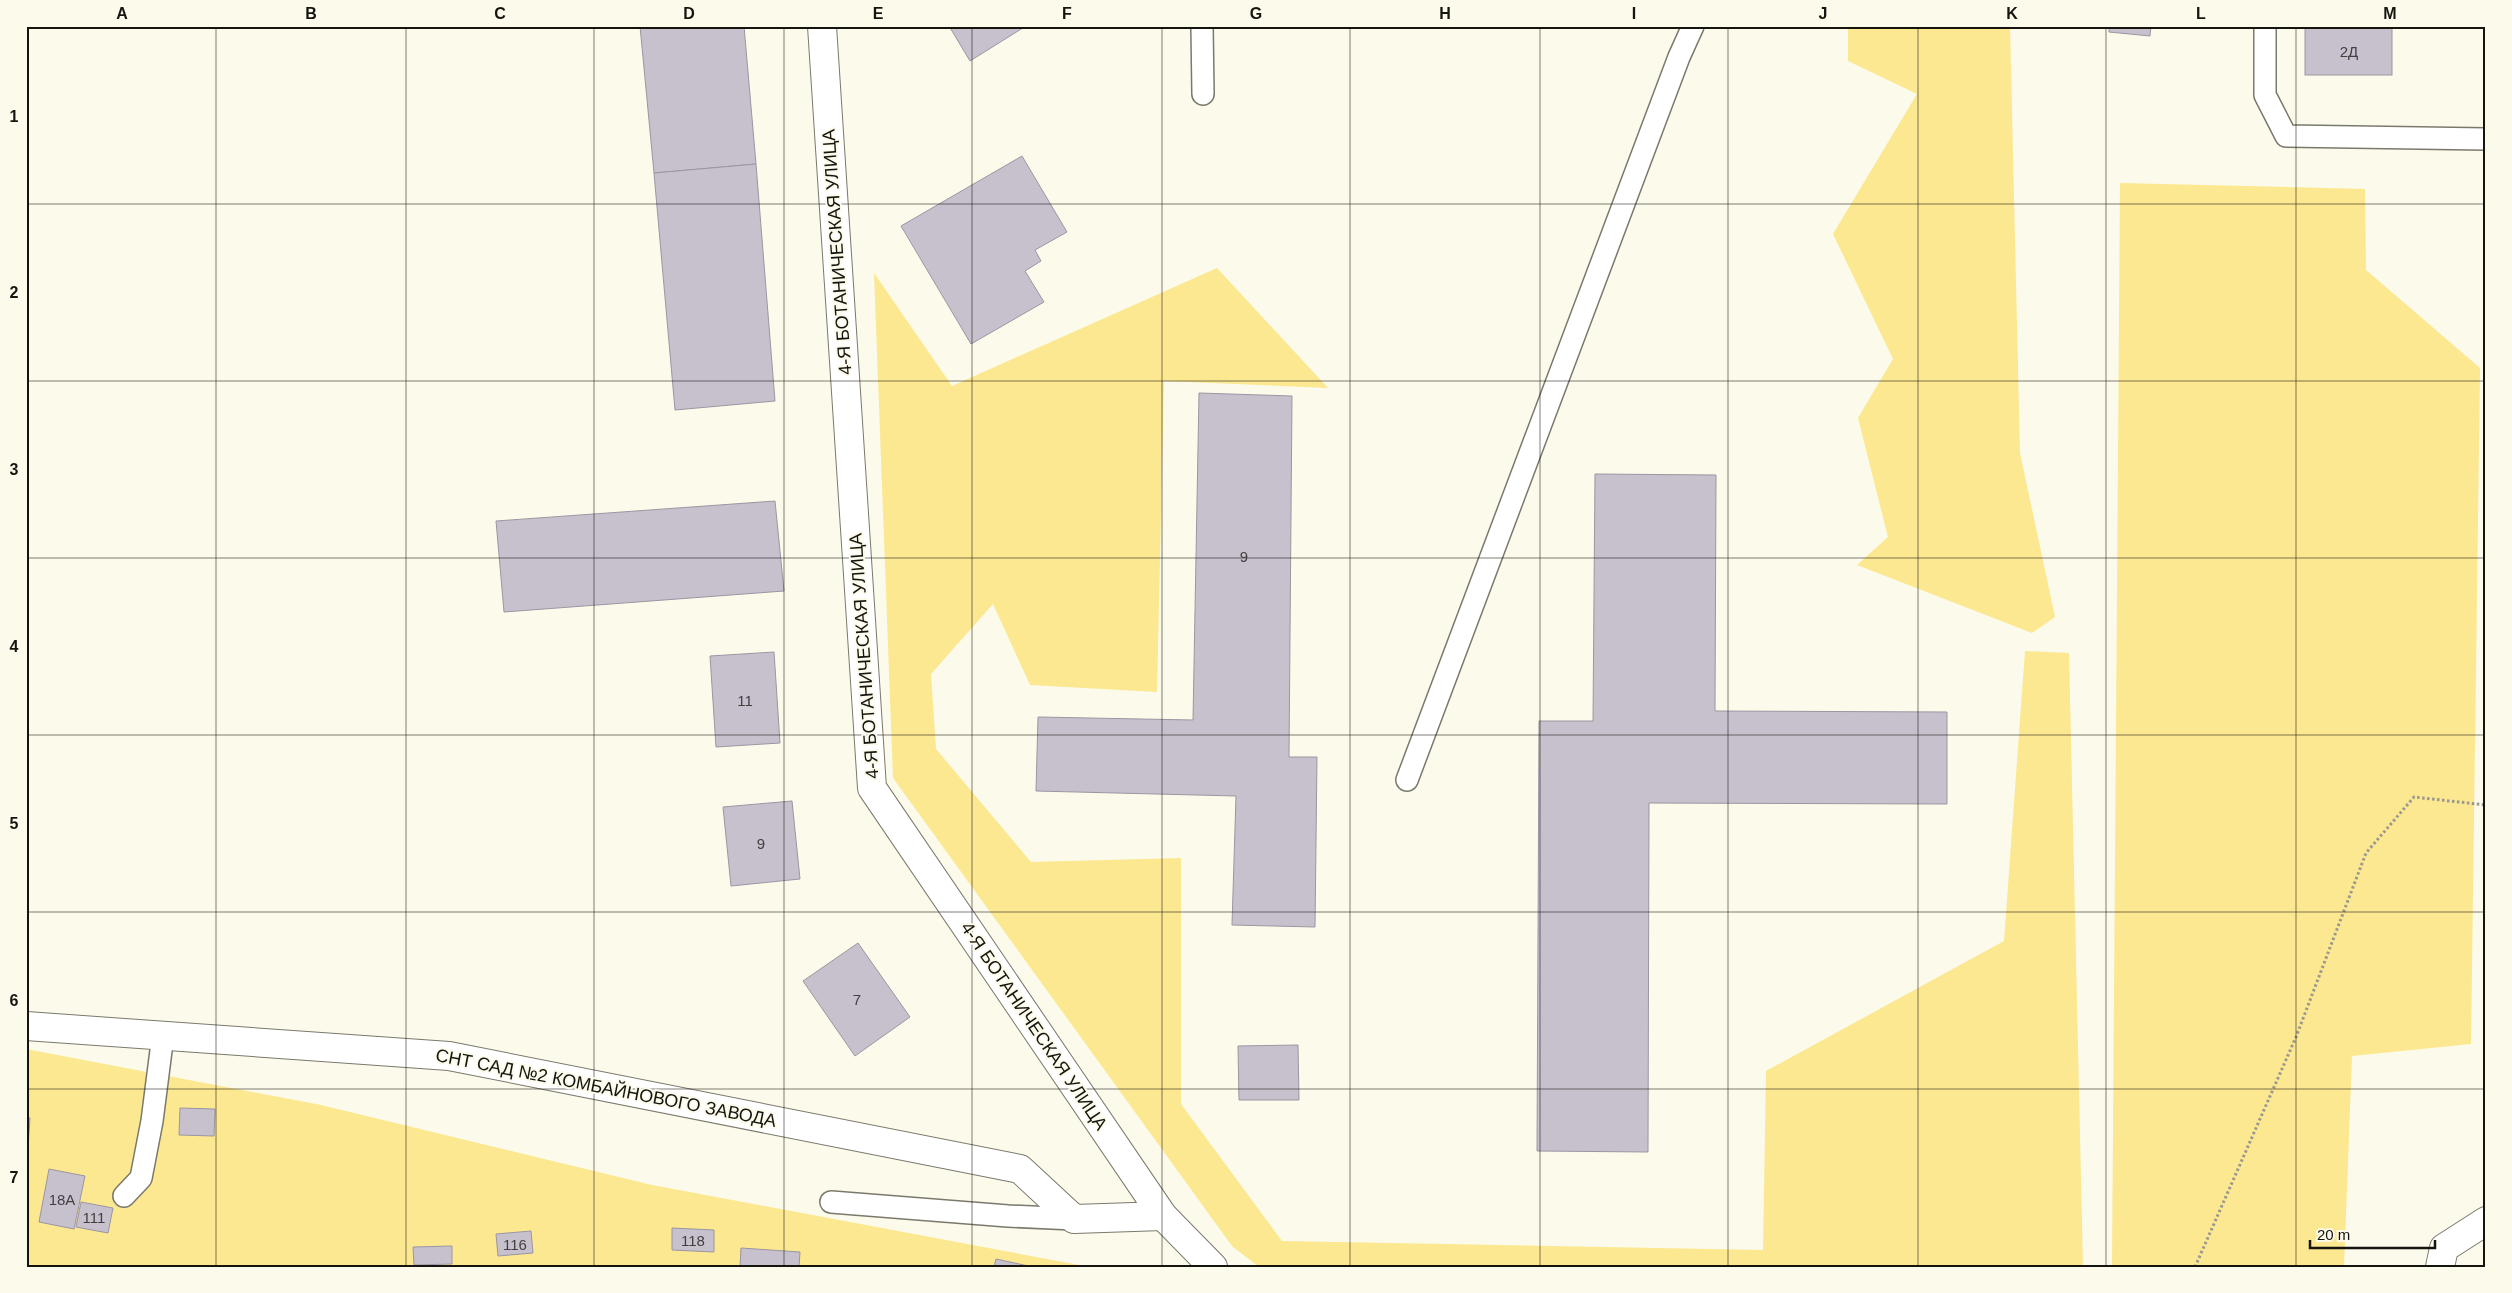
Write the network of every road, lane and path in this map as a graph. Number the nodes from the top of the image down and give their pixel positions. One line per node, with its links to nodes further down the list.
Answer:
1 (822, 26): 13 (street, 4-Я БОТАНИЧЕСКАЯ УЛИЦА)
2 (1202, 26): 5 (lane)
3 (1692, 26): 7 (lane)
4 (2265, 26): 6 (lane)
5 (1203, 94)
6 (2486, 138)
7 (1407, 780)
8 (2486, 805): 17 (path)
9 (26, 1026): 10 (street, СНТ САД №2 КОМБАЙНОВОГО ЗАВОДА)
10 (163, 1035): 11 (lane); 14 (street, СНТ САД №2 КОМБАЙНОВОГО ЗАВОДА)
11 (124, 1196)
12 (831, 1202): 14 (lane)
13 (1163, 1216): 14 (street); 16 (street, 4-Я БОТАНИЧЕСКАЯ УЛИЦА)
14 (1074, 1219)
15 (2486, 1221): 18 (street)
16 (1201, 1261)
17 (2195, 1267)
18 (2440, 1267)

